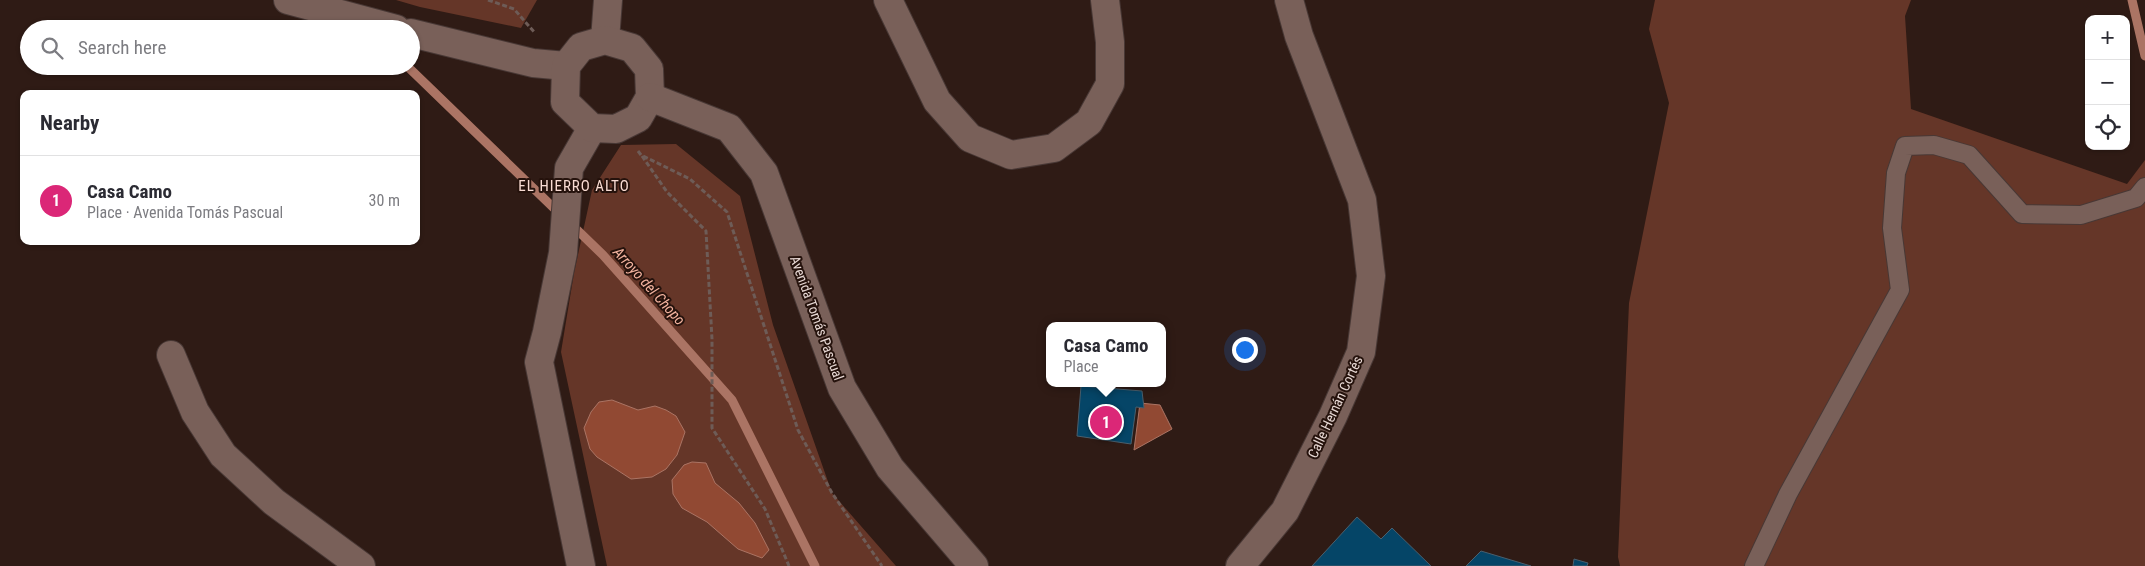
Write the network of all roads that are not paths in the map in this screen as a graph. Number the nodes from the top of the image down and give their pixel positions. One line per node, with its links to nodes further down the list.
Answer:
1 (288, 0): 6 (street)
2 (608, 0): 8 (street)
3 (888, 0): 4 (street)
4 (1105, 0)
5 (1289, 0): 17 (street, Calle Hernán Cortés)
6 (362, 20)
7 (420, 35): 9 (street)
8 (605, 40): 9 (street); 10 (street)
9 (566, 66): 11 (street)
10 (650, 97): 11 (street); 16 (street, Avenida Tomás Pascual)
11 (592, 128): 15 (street)
12 (2145, 187): 18 (lane)
13 (172, 355): 14 (street)
14 (361, 566)
15 (581, 566)
16 (974, 566)
17 (1240, 566)
18 (1754, 566)

